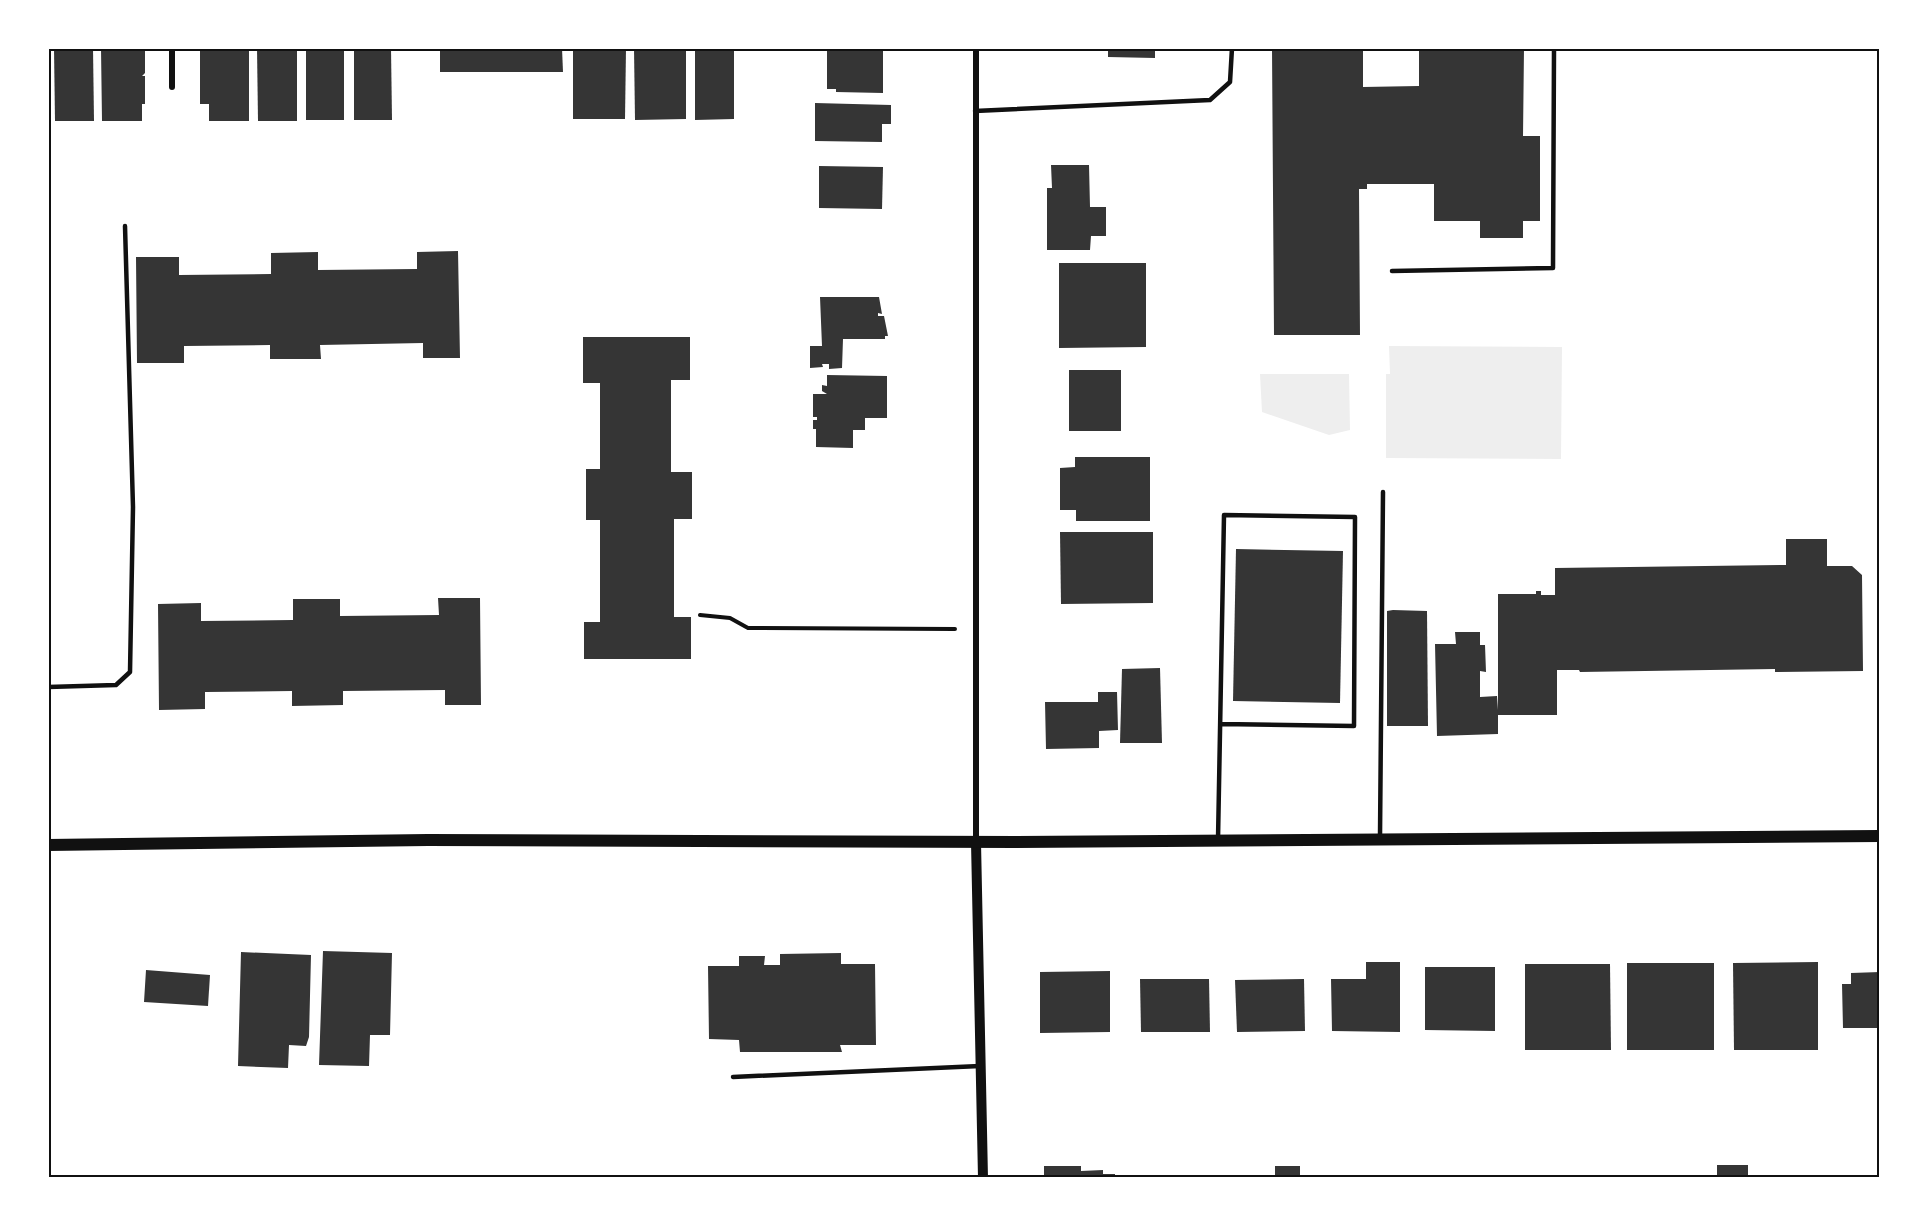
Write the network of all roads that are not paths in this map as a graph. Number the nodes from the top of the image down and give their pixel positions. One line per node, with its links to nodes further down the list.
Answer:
1 (172, 48): 5 (street)
2 (976, 48): 6 (street)
3 (1232, 48): 6 (lane)
4 (1554, 48): 8 (lane)
5 (172, 87)
6 (975, 111): 15 (street)
7 (125, 226): 10 (lane)
8 (1392, 271)
9 (1383, 492): 13 (lane)
10 (48, 687)
11 (1221, 724): 11 (lane); 14 (lane)
12 (1880, 836): 13 (main road)
13 (1380, 839): 14 (main road)
14 (1218, 840): 15 (main road)
15 (976, 842): 16 (main road); 17 (street)
16 (48, 845)
17 (980, 1066): 18 (lane); 19 (street)
18 (733, 1077)
19 (983, 1178)

